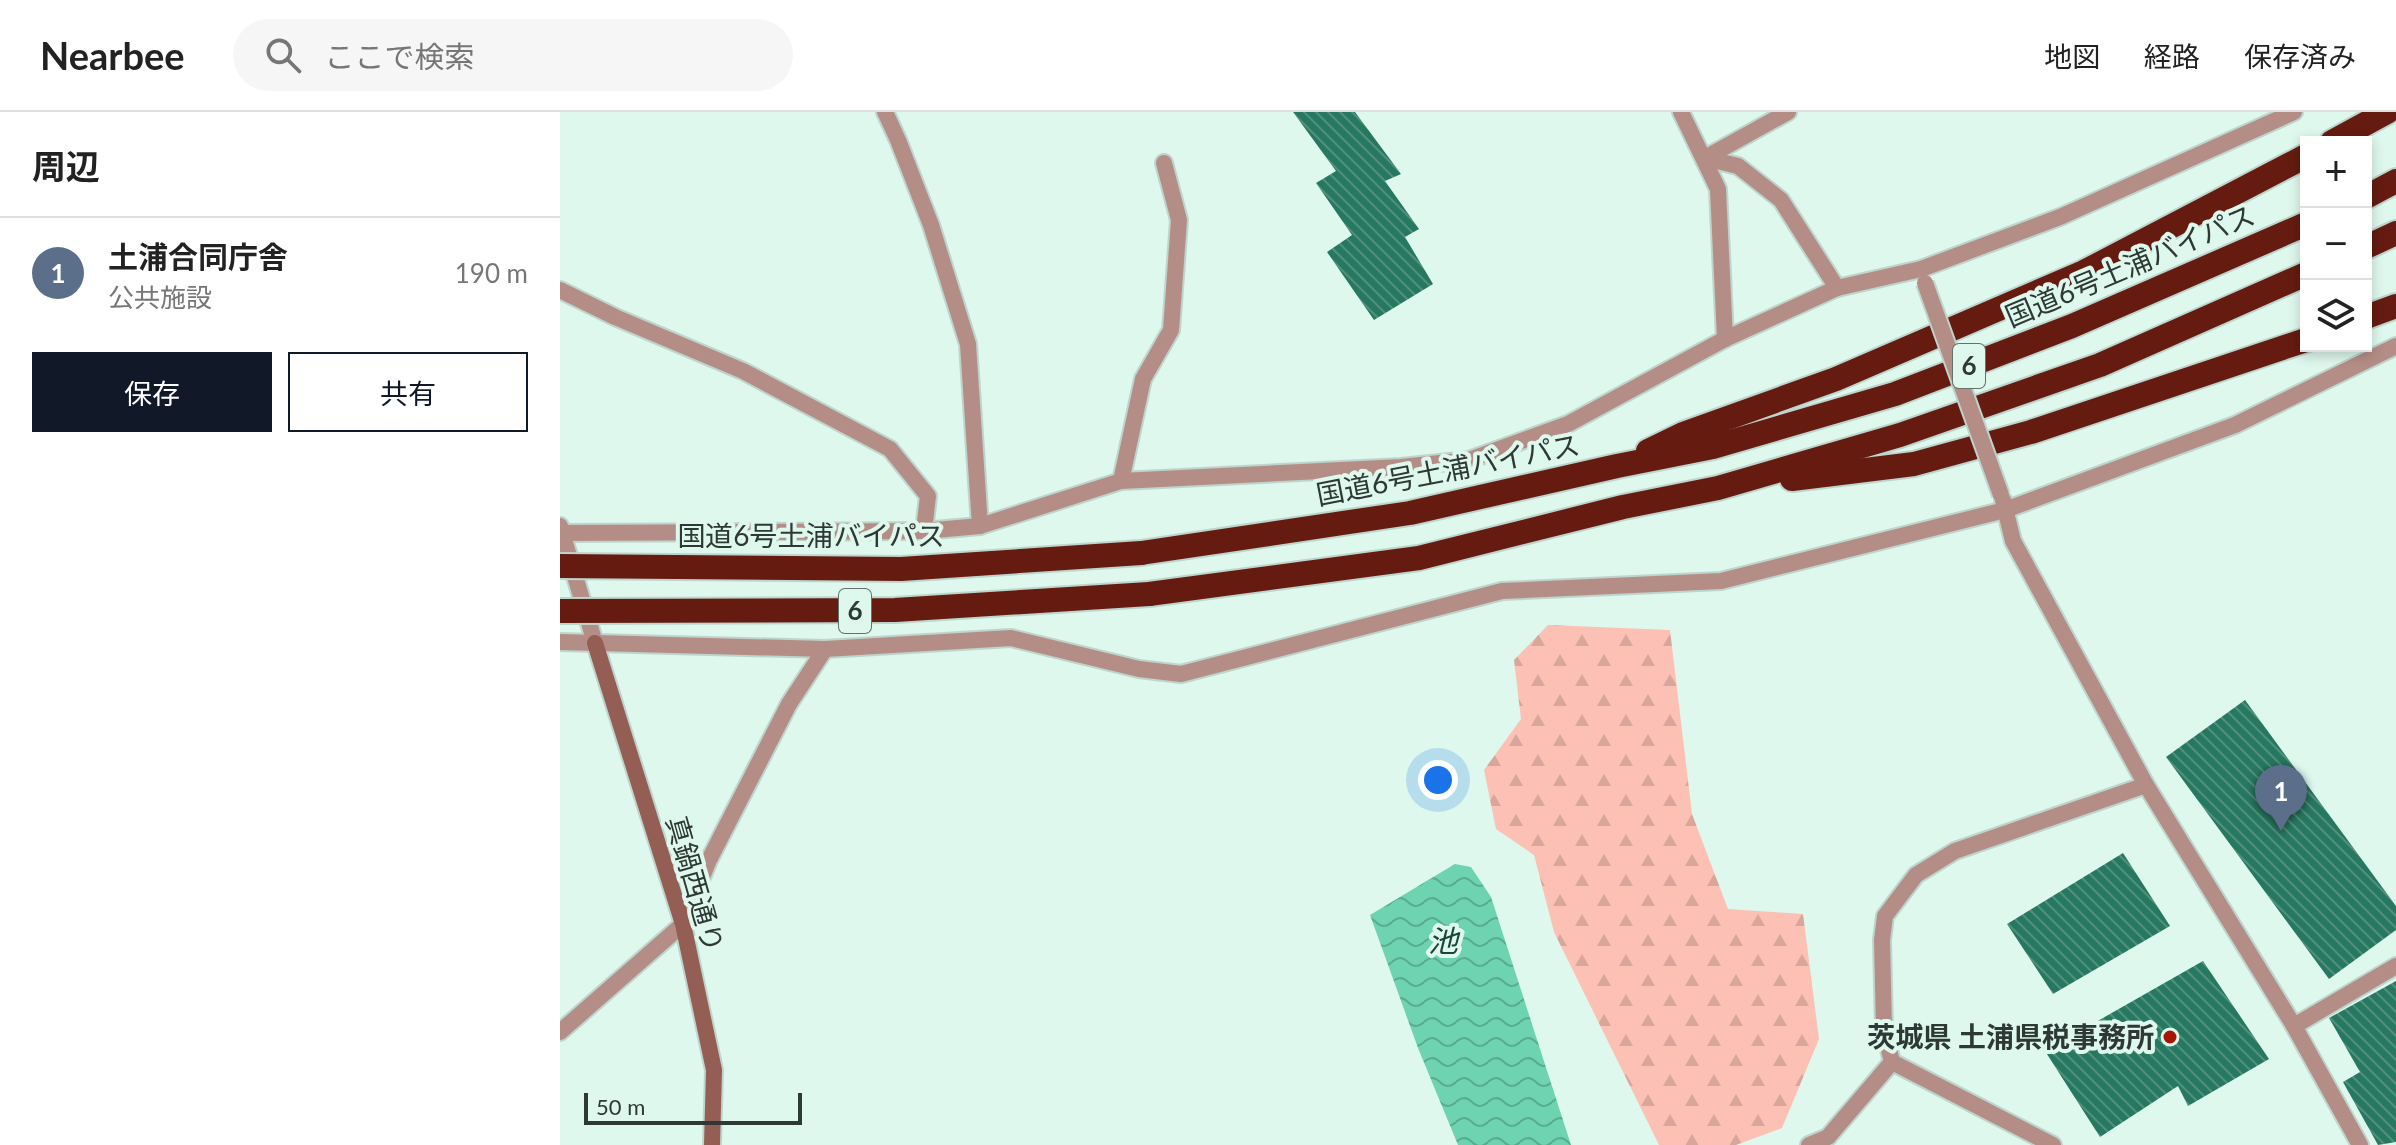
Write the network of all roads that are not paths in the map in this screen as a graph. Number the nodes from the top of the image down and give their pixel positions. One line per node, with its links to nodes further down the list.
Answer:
1 (885, 112): 28 (street)
2 (1681, 112): 7 (street)
3 (1788, 112): 7 (street)
4 (2294, 112): 15 (street)
5 (2387, 112): 6 (highway)
6 (2343, 136)
7 (1705, 158): 17 (street); 21 (street)
8 (2300, 159): 24 (highway)
9 (1164, 163): 25 (street)
10 (2396, 181): 11 (highway)
11 (2372, 194)
12 (2300, 227): 24 (highway, 国道6号土浦バイパス / 6)
13 (2396, 233): 14 (highway)
14 (2372, 244)
15 (1923, 276): 17 (street); 27 (street, bridge)
16 (2300, 277): 26 (highway, 6)
17 (1837, 288): 21 (street)
18 (560, 290): 30 (street)
19 (2396, 306): 20 (highway)
20 (2372, 315)
21 (1725, 339): 25 (street)
22 (2300, 342): 26 (highway)
23 (2396, 346): 27 (street)
24 (1617, 466): 31 (highway, 国道6号土浦バイパス / 6, bridge)
25 (1121, 481): 28 (street)
26 (1718, 488): 32 (highway, 6, bridge)
27 (2003, 502): 35 (street); 36 (street)
28 (980, 526): 30 (street)
29 (561, 531): 30 (street); 34 (street)
30 (924, 531)
31 (560, 566)
32 (560, 611)
33 (560, 642): 34 (street)
34 (595, 643): 35 (street); 37 (street, 真鍋西通り)
35 (825, 649): 37 (street)
36 (2146, 785): 39 (street); 41 (street)
37 (683, 924): 40 (street); 42 (street, 真鍋西通り)
38 (2396, 966): 39 (street)
39 (2294, 1026): 45 (street)
40 (560, 1032)
41 (1892, 1062): 43 (street); 44 (street)
42 (712, 1145)
43 (1809, 1145)
44 (2053, 1145)
45 (2360, 1145)

